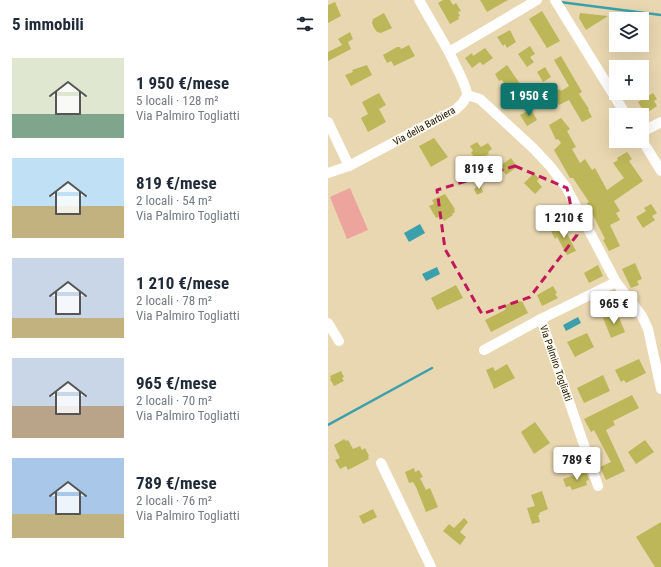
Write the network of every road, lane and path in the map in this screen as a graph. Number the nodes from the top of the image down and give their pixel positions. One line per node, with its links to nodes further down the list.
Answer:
1 (419, 0): 4 (street)
2 (536, 0): 4 (street)
3 (557, 3): 6 (street)
4 (449, 52): 5 (street)
5 (467, 94): 11 (street, Via della Barbiera); 14 (street)
6 (622, 108)
7 (328, 122): 11 (street)
8 (661, 122): 9 (street)
9 (649, 128)
10 (647, 148): 12 (street)
11 (349, 166): 13 (street, Via della Barbiera)
12 (661, 171)
13 (328, 173)
14 (616, 282): 15 (street, Via Palmiro Togliatti); 19 (street)
15 (540, 320): 18 (street); 21 (street, Via Palmiro Togliatti)
16 (328, 323): 17 (street)
17 (339, 341)
18 (484, 350)
19 (661, 389)
20 (381, 463): 22 (street)
21 (598, 486)
22 (431, 567)

